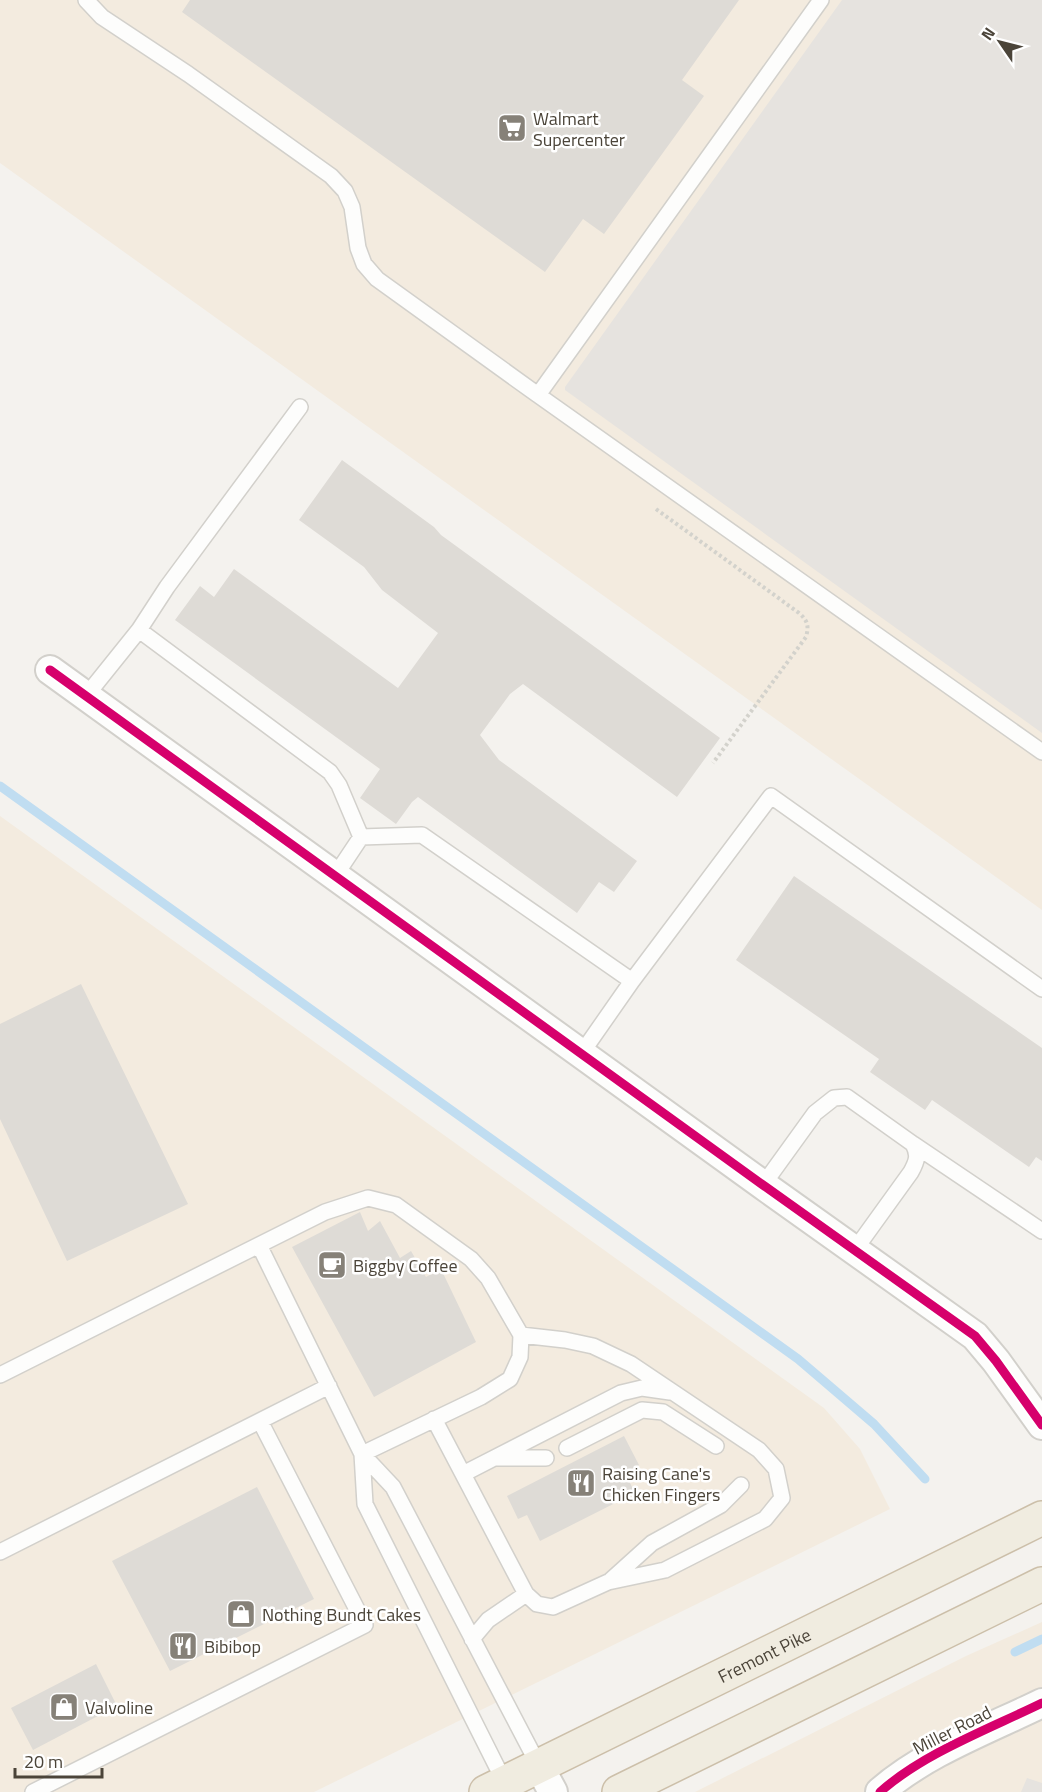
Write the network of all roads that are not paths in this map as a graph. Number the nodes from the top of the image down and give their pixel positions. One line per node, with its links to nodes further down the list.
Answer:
1 (86, 0): 3 (lane)
2 (821, 0): 3 (lane)
3 (538, 395): 8 (lane)
4 (300, 407): 5 (lane)
5 (139, 630): 7 (lane); 9 (lane)
6 (50, 670): 7 (street)
7 (86, 696): 10 (street)
8 (1042, 752)
9 (361, 837): 10 (lane); 11 (lane)
10 (335, 876): 13 (street)
11 (632, 981): 12 (lane); 13 (lane)
12 (1042, 989)
13 (581, 1054): 15 (street)
14 (912, 1144): 15 (lane); 16 (lane); 18 (lane)
15 (763, 1185): 18 (street)
16 (1042, 1231)
17 (259, 1245): 19 (lane); 20 (lane); 21 (lane)
18 (854, 1251): 25 (street)
19 (521, 1335): 22 (lane); 23 (lane)
20 (0, 1375)
21 (329, 1386): 24 (lane); 28 (lane)
22 (673, 1392): 29 (lane); 35 (lane)
23 (434, 1419): 28 (lane); 31 (lane)
24 (261, 1421): 34 (lane); 42 (lane)
25 (1042, 1425)
26 (716, 1446): 27 (lane)
27 (567, 1448)
28 (362, 1454): 38 (lane); 41 (lane)
29 (495, 1458): 30 (lane); 31 (lane)
30 (546, 1458)
31 (463, 1474): 37 (lane)
32 (741, 1485): 35 (lane)
33 (1042, 1518): 40 (highway, Fremont Pike)
34 (0, 1552)
35 (608, 1582): 37 (lane)
36 (1042, 1584): 43 (highway)
37 (526, 1594): 38 (lane)
38 (472, 1639): 40 (lane)
39 (1042, 1703): 44 (street, Miller Road)
40 (546, 1779): 41 (highway, Fremont Pike)
41 (496, 1787)
42 (33, 1792)
43 (619, 1792)
44 (880, 1792)

